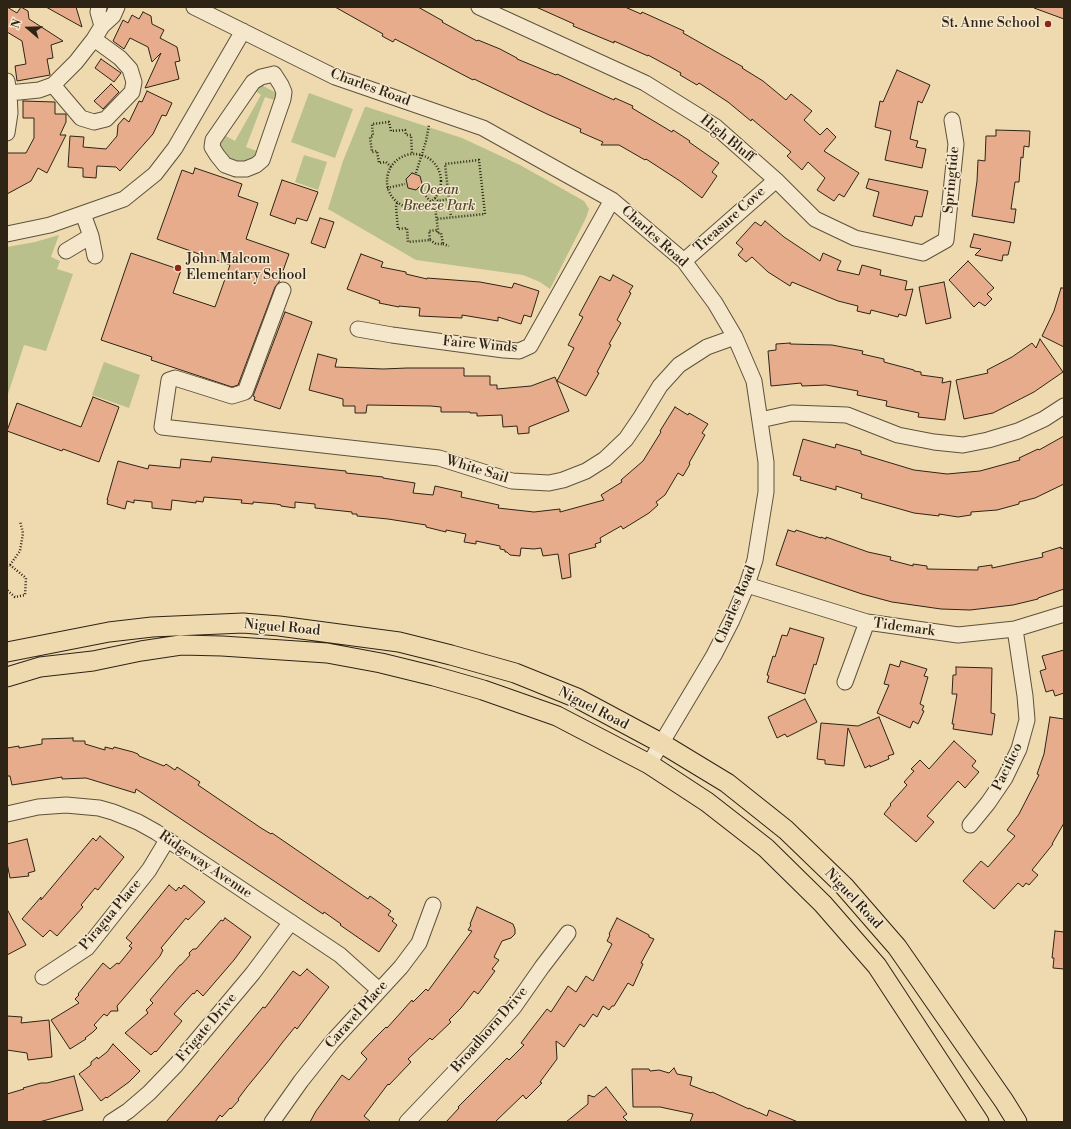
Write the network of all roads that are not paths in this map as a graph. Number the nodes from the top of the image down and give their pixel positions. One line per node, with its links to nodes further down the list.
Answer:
1 (100, 7): 6 (street)
2 (117, 7): 6 (street)
3 (194, 7): 5 (street, Charles Road)
4 (479, 7): 13 (street, High Bluff)
5 (243, 31): 7 (street, Charles Road); 15 (street)
6 (98, 33): 9 (street); 9 (street)
7 (283, 51): 8 (street); 14 (street, Charles Road)
8 (274, 74): 8 (street)
9 (53, 85): 10 (street)
10 (8, 87): 12 (street)
11 (952, 120): 18 (street, Springtide)
12 (7, 133)
13 (776, 180): 18 (street, High Bluff); 21 (street, Treasure Cove)
14 (612, 200): 21 (street, Charles Road); 23 (street, Faire Winds)
15 (83, 214): 16 (street); 17 (street)
16 (7, 234)
17 (91, 236): 19 (street); 20 (street)
18 (946, 240)
19 (66, 252)
20 (95, 256)
21 (684, 261): 24 (street, Charles Road)
22 (283, 290): 24 (street, White Sail)
23 (358, 329)
24 (735, 337): 26 (street, Charles Road)
25 (1064, 406): 26 (street)
26 (760, 420): 27 (street, Charles Road)
27 (747, 586): 29 (street, Tidemark); 34 (street, Charles Road)
28 (1064, 614): 30 (street, Tidemark)
29 (867, 622): 30 (street, Tidemark); 33 (street)
30 (1015, 629): 37 (street, Pacifico)
31 (7, 652): 34 (main road, Niguel Road)
32 (7, 677): 35 (main road, Niguel Road)
33 (845, 682)
34 (661, 743): 35 (street, Charles Road); 48 (main road, Niguel Road)
35 (649, 764): 47 (main road, Niguel Road)
36 (7, 814): 38 (street, Ridgeway Avenue)
37 (970, 825)
38 (167, 840): 40 (street, Ridgeway Avenue); 42 (street, Piragua Place)
39 (434, 905): 43 (street, Caravel Place)
40 (291, 922): 43 (street, Ridgeway Avenue); 44 (street, Frigate Drive)
41 (568, 934): 46 (street, Broadhorn Drive)
42 (43, 977)
43 (379, 990): 45 (street, Caravel Place)
44 (111, 1122)
45 (272, 1122)
46 (407, 1122)
47 (979, 1122)
48 (1017, 1122)

